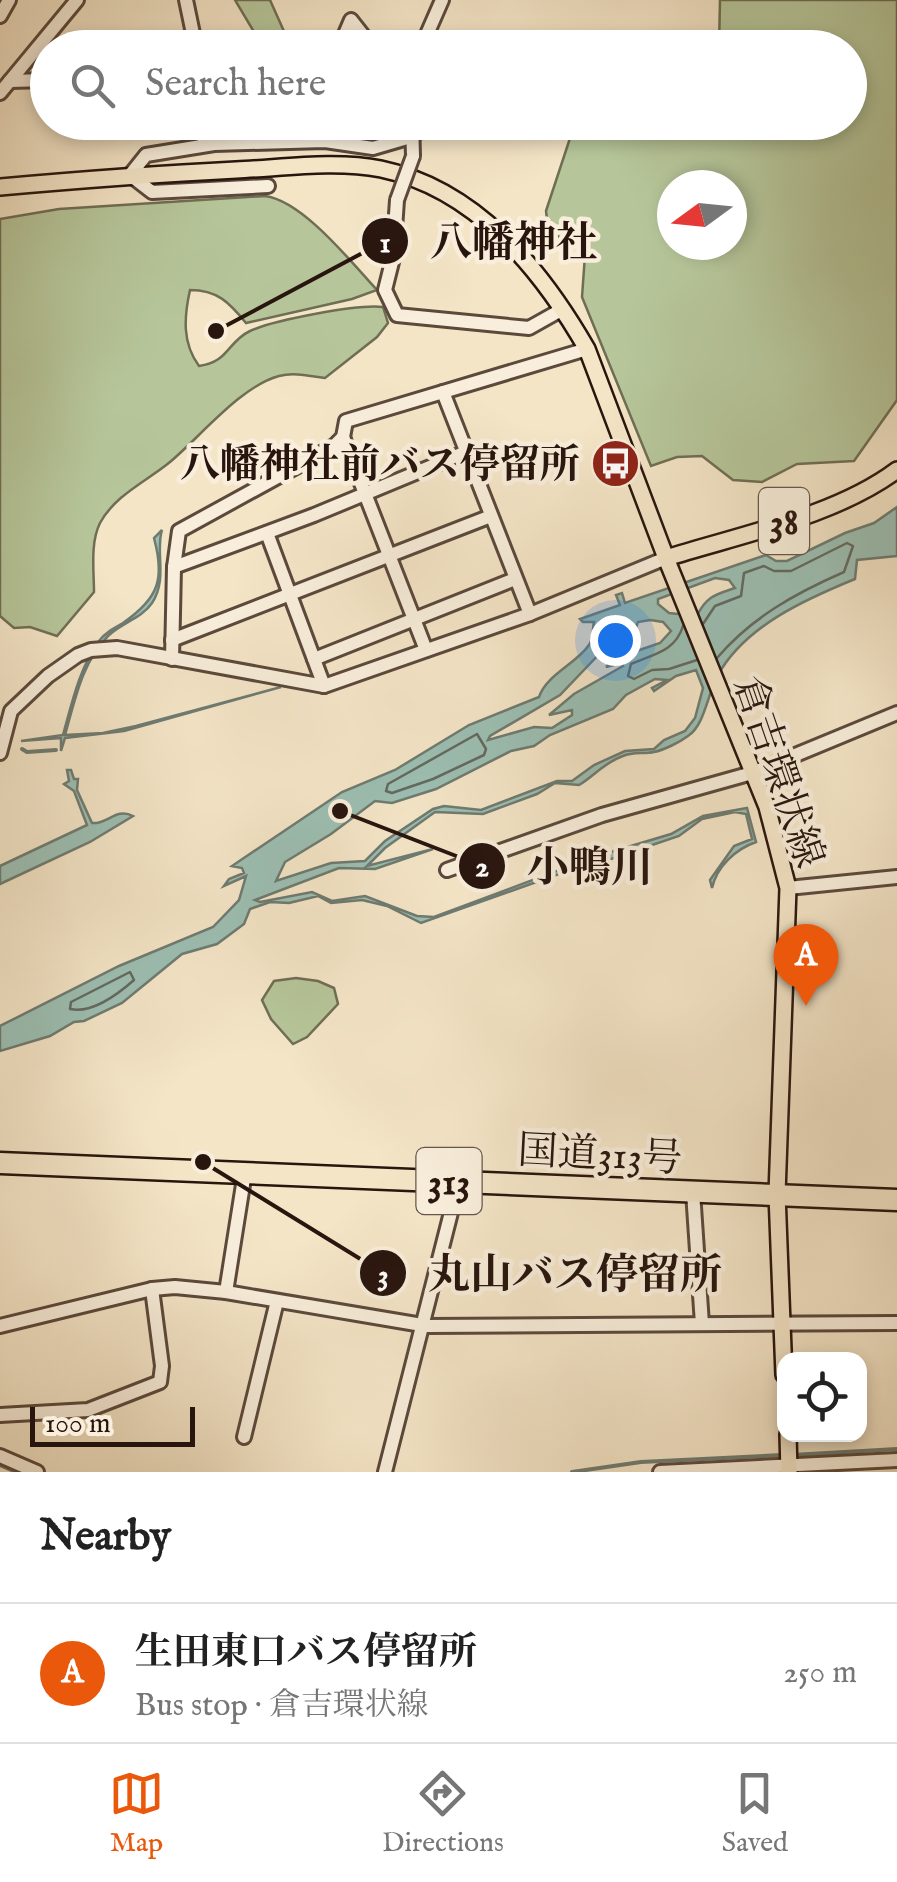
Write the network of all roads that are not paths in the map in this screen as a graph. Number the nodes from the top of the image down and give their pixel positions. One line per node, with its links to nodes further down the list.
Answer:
1 (9, 0): 6 (street)
2 (90, 0): 5 (street)
3 (186, 0): 8 (street)
4 (442, 0): 9 (street)
5 (76, 3): 7 (street)
6 (0, 16)
7 (53, 30)
8 (192, 30)
9 (429, 30)
10 (30, 57): 12 (street)
11 (30, 80): 12 (street)
12 (10, 81): 13 (street)
13 (0, 93)
14 (204, 140): 17 (street)
15 (390, 140): 17 (street)
16 (413, 140): 21 (street, bridge)
17 (204, 145): 18 (street)
18 (130, 175): 19 (street); 20 (main road, 倉吉環状線); 21 (main road, 倉吉環状線)
19 (268, 186)
20 (0, 187)
21 (561, 310): 22 (main road, 倉吉環状線)
22 (587, 349): 23 (street); 31 (main road, 倉吉環状線)
23 (443, 392): 24 (street); 25 (street)
24 (343, 437): 27 (street); 32 (street)
25 (466, 452): 27 (street); 28 (street)
26 (897, 470): 31 (main road, 38)
27 (366, 494): 29 (street); 30 (street)
28 (491, 516): 30 (street); 33 (street)
29 (267, 533): 32 (street); 34 (street)
30 (390, 555): 34 (street); 36 (street)
31 (666, 558): 35 (street); 44 (main road, 倉吉環状線)
32 (174, 567): 37 (street)
33 (515, 580): 35 (street); 36 (street)
34 (290, 594): 37 (street); 40 (street)
35 (530, 614): 38 (street)
36 (415, 619): 38 (street); 40 (street)
37 (172, 640): 39 (street)
38 (426, 650): 41 (street)
39 (172, 659): 41 (street); 43 (street)
40 (314, 659): 41 (street)
41 (324, 686)
42 (897, 713): 44 (street)
43 (0, 753)
44 (749, 766): 45 (street); 47 (main road, 倉吉環状線)
45 (447, 870)
46 (897, 877): 47 (street)
47 (788, 888): 52 (main road, 倉吉環状線)
48 (0, 1163): 49 (highway, 国道313号 / 313)
49 (245, 1172): 50 (highway, 国道313号 / 313); 55 (street)
50 (459, 1181): 51 (highway, 国道313号 / 313); 58 (street)
51 (693, 1192): 52 (highway, 国道313号 / 313); 59 (street)
52 (777, 1194): 53 (highway, 国道313号 / 313); 60 (main road, 倉吉環状線)
53 (897, 1200)
54 (152, 1289): 55 (street); 61 (street); 63 (street)
55 (226, 1292): 56 (street)
56 (277, 1301): 58 (street); 64 (street)
57 (897, 1323): 60 (street)
58 (421, 1324): 59 (street); 69 (street)
59 (702, 1324): 60 (street)
60 (782, 1324): 62 (main road, 倉吉環状線)
61 (0, 1326)
62 (783, 1352)
63 (0, 1416)
64 (244, 1437)
65 (0, 1456): 68 (street)
66 (789, 1456): 67 (street); 70 (street)
67 (897, 1460)
68 (37, 1472)
69 (385, 1472)
70 (660, 1472)

